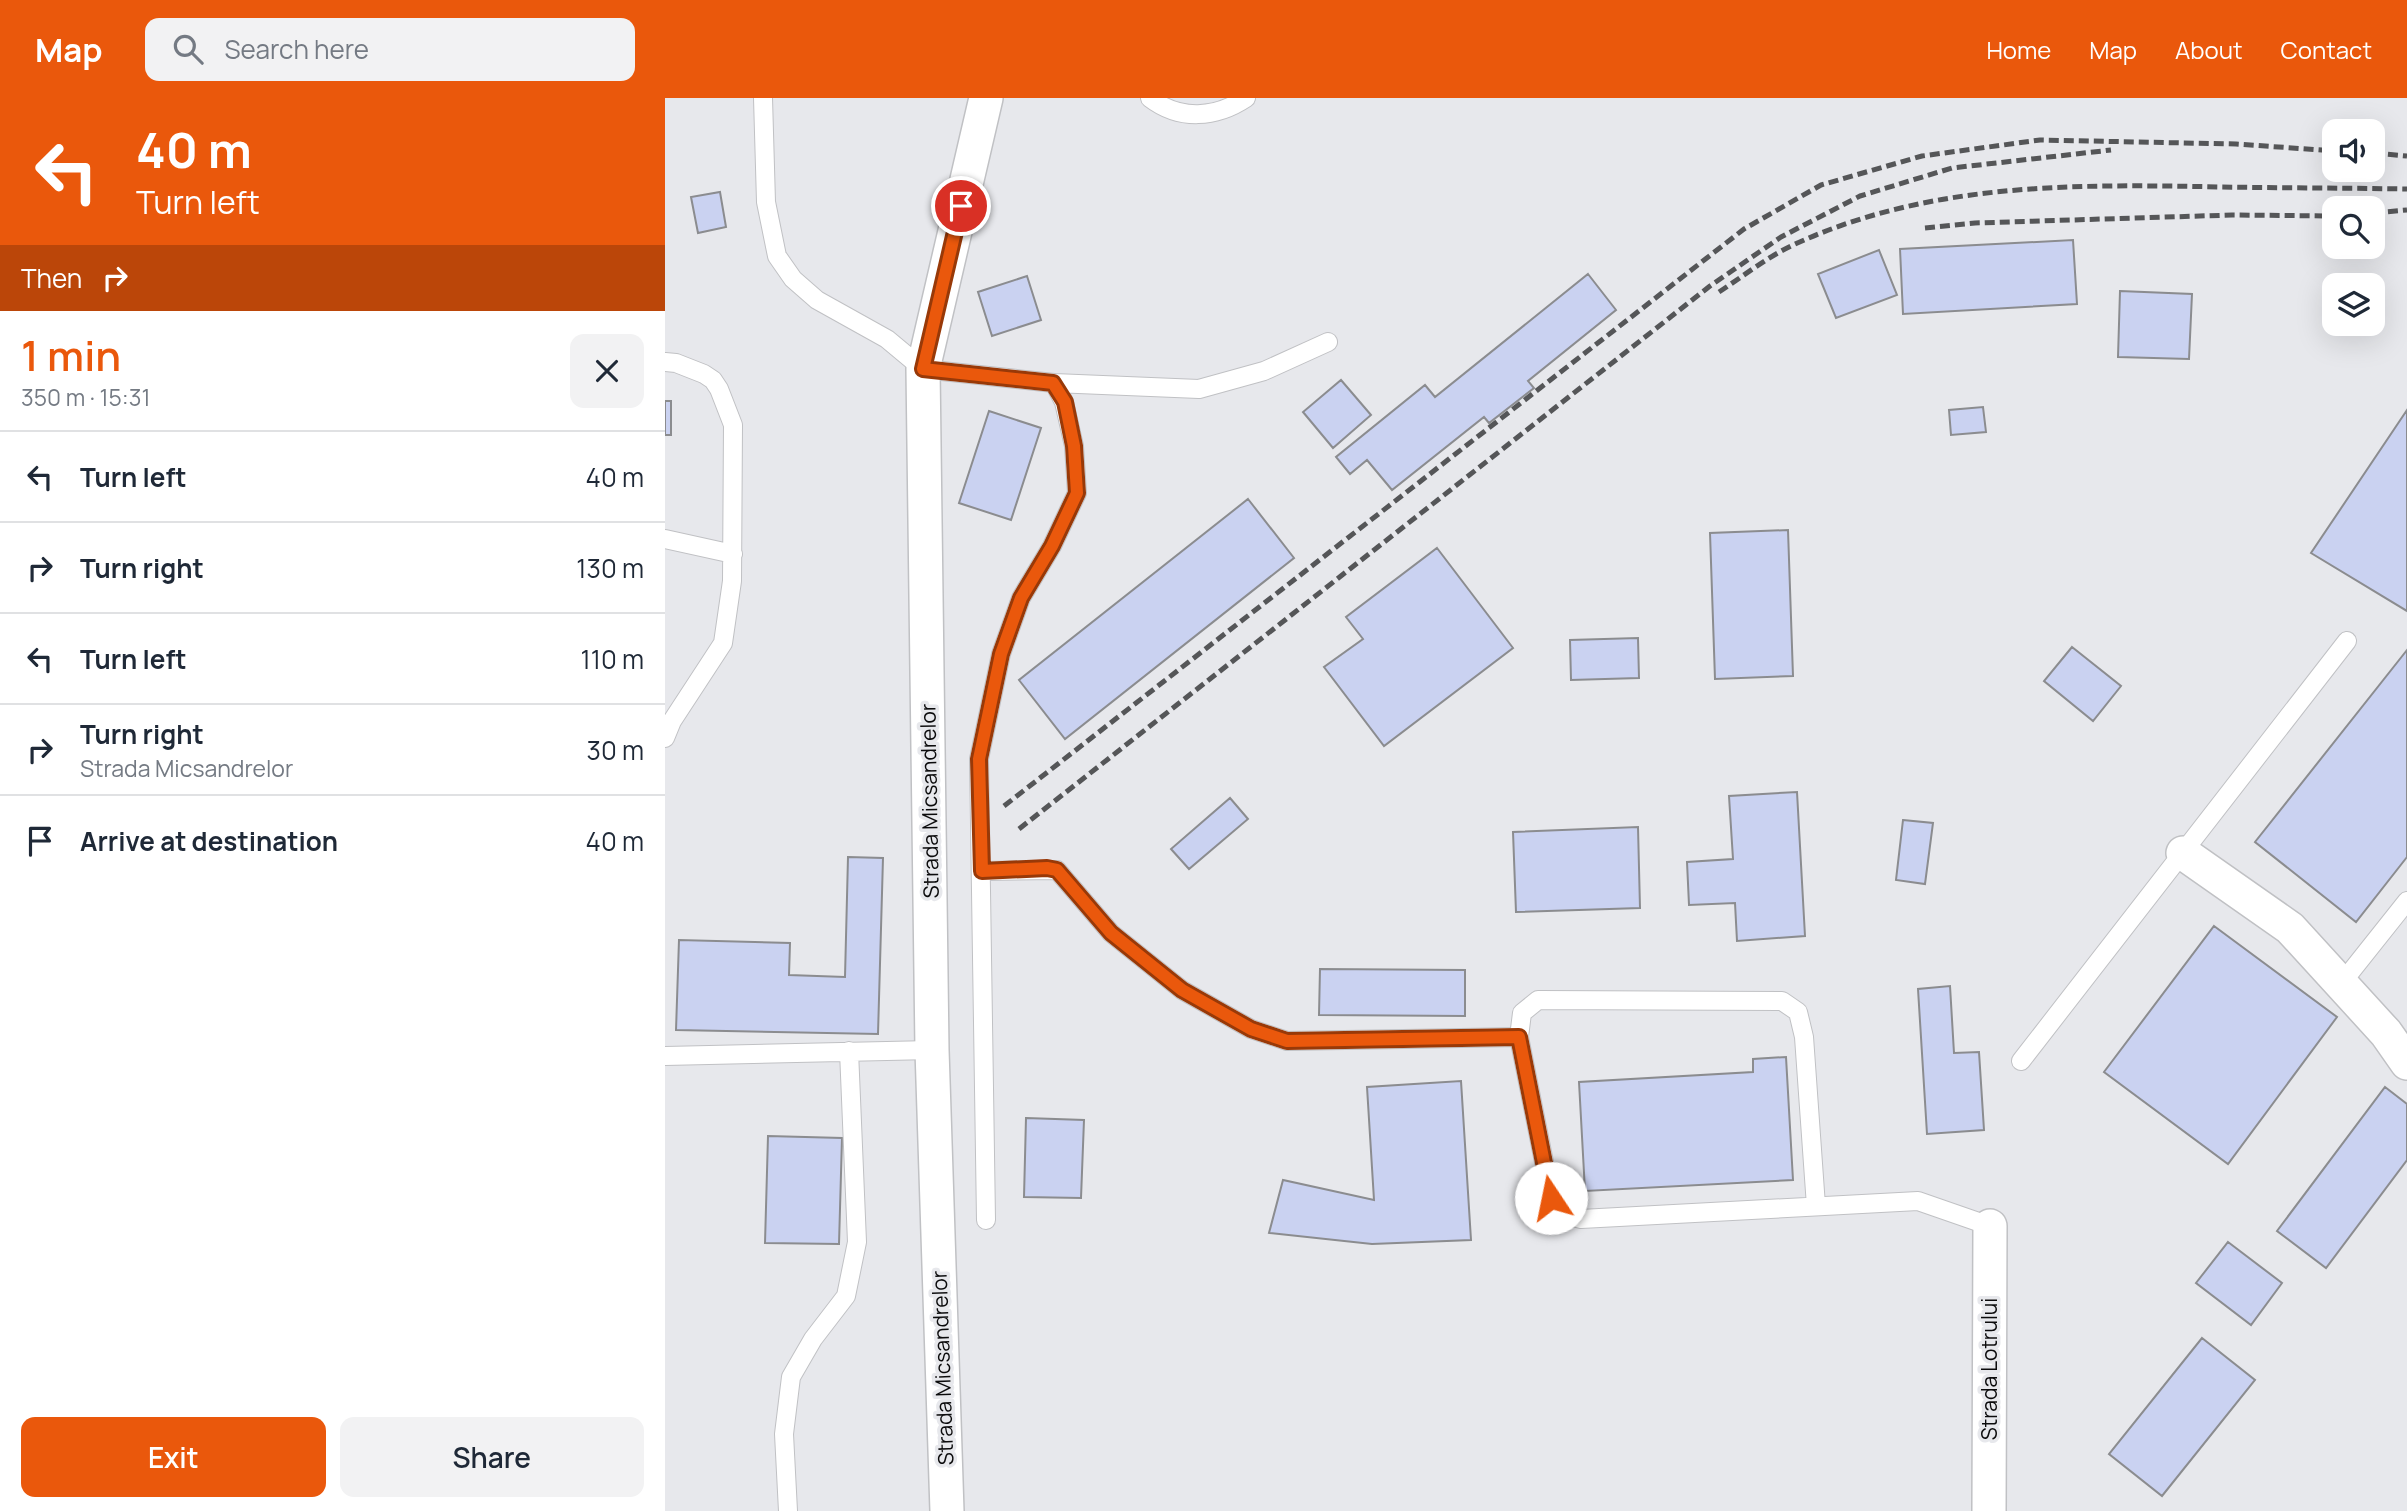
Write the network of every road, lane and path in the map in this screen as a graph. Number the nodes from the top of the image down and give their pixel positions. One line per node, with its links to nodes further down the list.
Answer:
1 (763, 98): 7 (lane)
2 (986, 98): 7 (street, Strada Micsandrelor)
3 (1150, 98): 4 (lane)
4 (1246, 98)
5 (1328, 342): 8 (lane)
6 (665, 362): 10 (lane)
7 (923, 369): 8 (lane); 18 (street, Strada Micsandrelor)
8 (1053, 383): 14 (lane)
9 (665, 539): 10 (lane)
10 (733, 554): 12 (lane)
11 (2347, 641): 13 (lane)
12 (665, 738)
13 (2183, 853): 16 (street); 21 (lane)
14 (982, 871): 17 (lane); 24 (lane)
15 (2407, 901): 16 (lane)
16 (2341, 984): 22 (street)
17 (1519, 1037): 23 (lane); 23 (lane)
18 (932, 1050): 19 (lane); 27 (street, Strada Micsandrelor)
19 (849, 1051): 20 (lane); 26 (lane)
20 (665, 1056)
21 (2021, 1061)
22 (2407, 1063)
23 (1816, 1206): 25 (lane)
24 (986, 1220)
25 (1990, 1226): 28 (street, Strada Lotrului)
26 (788, 1511)
27 (947, 1511)
28 (1989, 1511)

